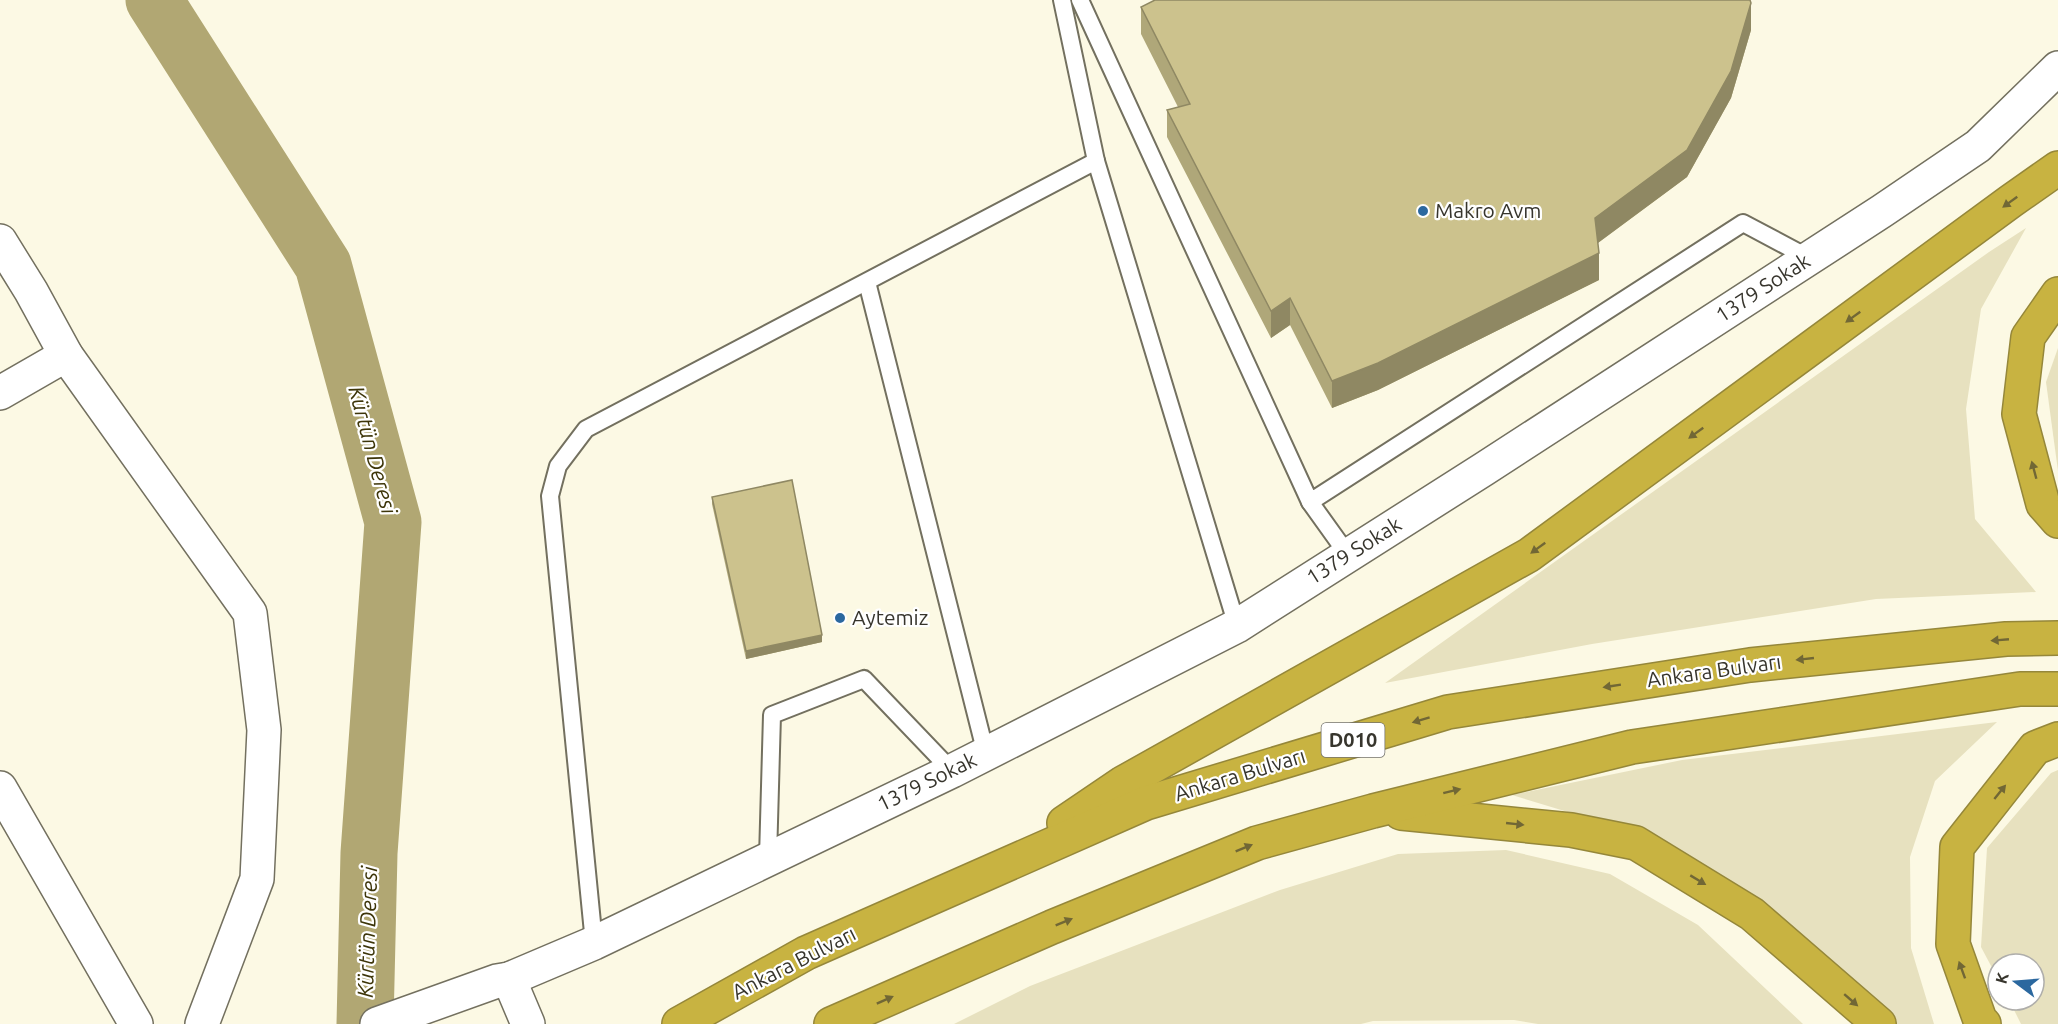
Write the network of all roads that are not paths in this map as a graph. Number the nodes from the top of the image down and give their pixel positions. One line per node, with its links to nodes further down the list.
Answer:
1 (1062, 0): 4 (lane)
2 (1080, 0): 12 (lane)
3 (2058, 68): 7 (street, 1379 Sokak)
4 (1096, 161): 8 (lane); 15 (lane)
5 (2058, 168): 24 (highway, one-way to 24)
6 (0, 241): 10 (street)
7 (1809, 258): 12 (lane); 14 (street, 1379 Sokak)
8 (867, 282): 19 (lane); 25 (lane)
9 (2058, 294): 13 (highway, one-way to 9)
10 (66, 355): 11 (street); 29 (street)
11 (0, 393)
12 (1310, 502): 14 (lane)
13 (2058, 521)
14 (1348, 555): 15 (street, 1379 Sokak)
15 (1237, 626): 19 (street, 1379 Sokak)
16 (2058, 638): 24 (highway, Ankara Bulvarı / D010, one-way to 24)
17 (2058, 689): 22 (highway, one-way to 17)
18 (2058, 739): 34 (highway, one-way to 18)
19 (986, 754): 20 (street, 1379 Sokak)
20 (952, 771): 23 (street, 1379 Sokak); 23 (lane)
21 (0, 788): 28 (street)
22 (1373, 811): 32 (highway, one-way to 22); 33 (highway, one-way to 33)
23 (768, 858): 25 (street, 1379 Sokak)
24 (999, 869): 27 (highway, Ankara Bulvarı / D010)
25 (594, 943): 26 (street, 1379 Sokak)
26 (503, 980): 30 (street, 1379 Sokak); 31 (street)
27 (687, 1019)
28 (136, 1024)
29 (202, 1024)
30 (377, 1024)
31 (528, 1024)
32 (831, 1024)
33 (1879, 1024)
34 (1984, 1024)

